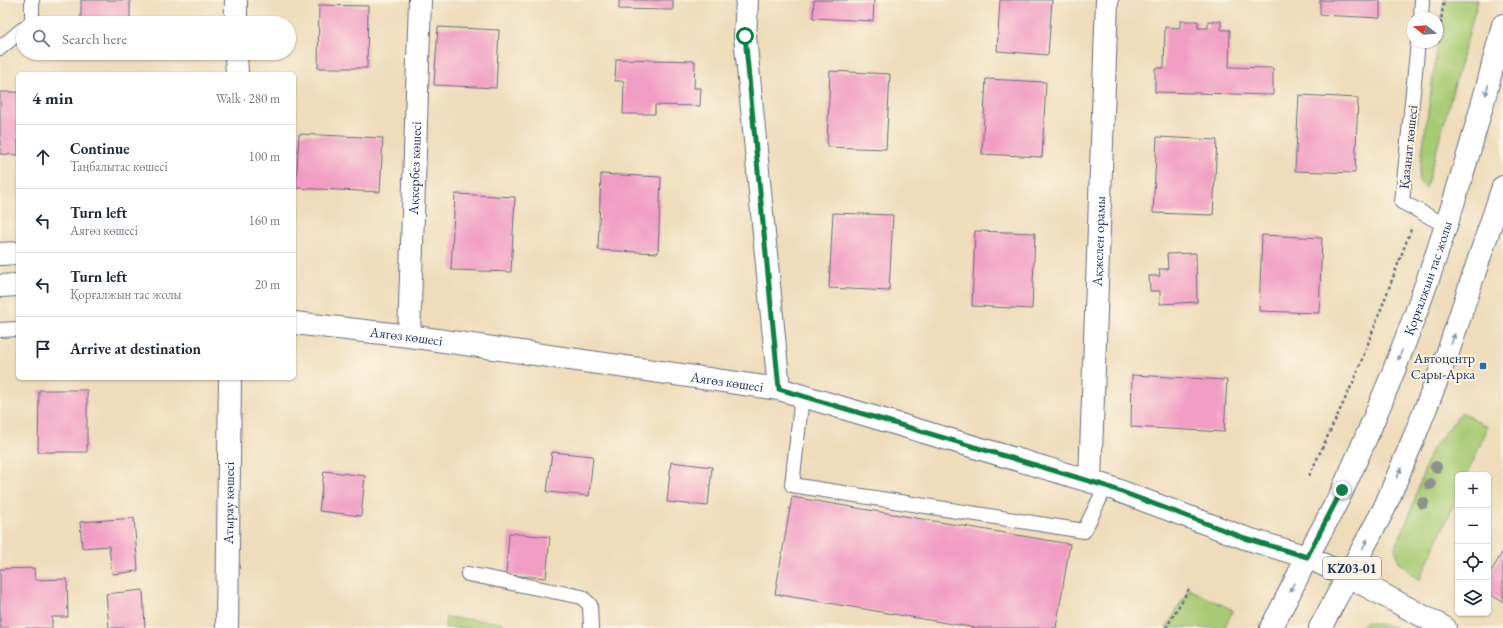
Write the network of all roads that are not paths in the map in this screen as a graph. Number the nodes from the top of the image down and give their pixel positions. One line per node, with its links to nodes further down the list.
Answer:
1 (32, 0): 9 (lane)
2 (225, 0): 10 (lane)
3 (236, 0): 11 (street)
4 (420, 0): 29 (street, Ақкербез көшесі)
5 (747, 0): 31 (street)
6 (1107, 0): 33 (street, Ақжелен орамы)
7 (1422, 0): 8 (lane)
8 (1421, 12)
9 (32, 16)
10 (226, 16)
11 (236, 16)
12 (1503, 25): 21 (street, Қорғалжын тас жолы / KZ03-01, one-way to 21)
13 (16, 35): 14 (lane)
14 (0, 48)
15 (1417, 48): 21 (lane, Қазанат көшесі)
16 (226, 60): 18 (lane)
17 (236, 60): 19 (street)
18 (227, 72)
19 (237, 72)
20 (1503, 187): 36 (street, KZ03-01, one-way to 20)
21 (1447, 226): 34 (street, Қорғалжын тас жолы / KZ03-01, one-way to 34)
22 (16, 253): 23 (street)
23 (0, 254)
24 (0, 286): 25 (street)
25 (16, 286)
26 (296, 323): 29 (street, Аягөз көшесі)
27 (16, 329): 28 (lane)
28 (0, 330)
29 (409, 336): 31 (street, Аягөз көшесі)
30 (230, 380): 37 (street, Атырау көшесі)
31 (779, 389): 32 (street, Аягөз көшесі)
32 (802, 396): 33 (street, Аягөз көшесі); 33 (lane)
33 (1098, 484): 34 (street, Аягөз көшесі)
34 (1307, 557): 36 (street, Аягөз көшесі); 39 (street, Қорғалжын тас жолы / KZ03-01, one-way to 39)
35 (468, 574): 38 (lane)
36 (1348, 576): 40 (street, KZ03-01); 41 (street, Аягөз көшесі)
37 (227, 628)
38 (592, 628)
39 (1271, 628)
40 (1320, 628)
41 (1445, 628)

